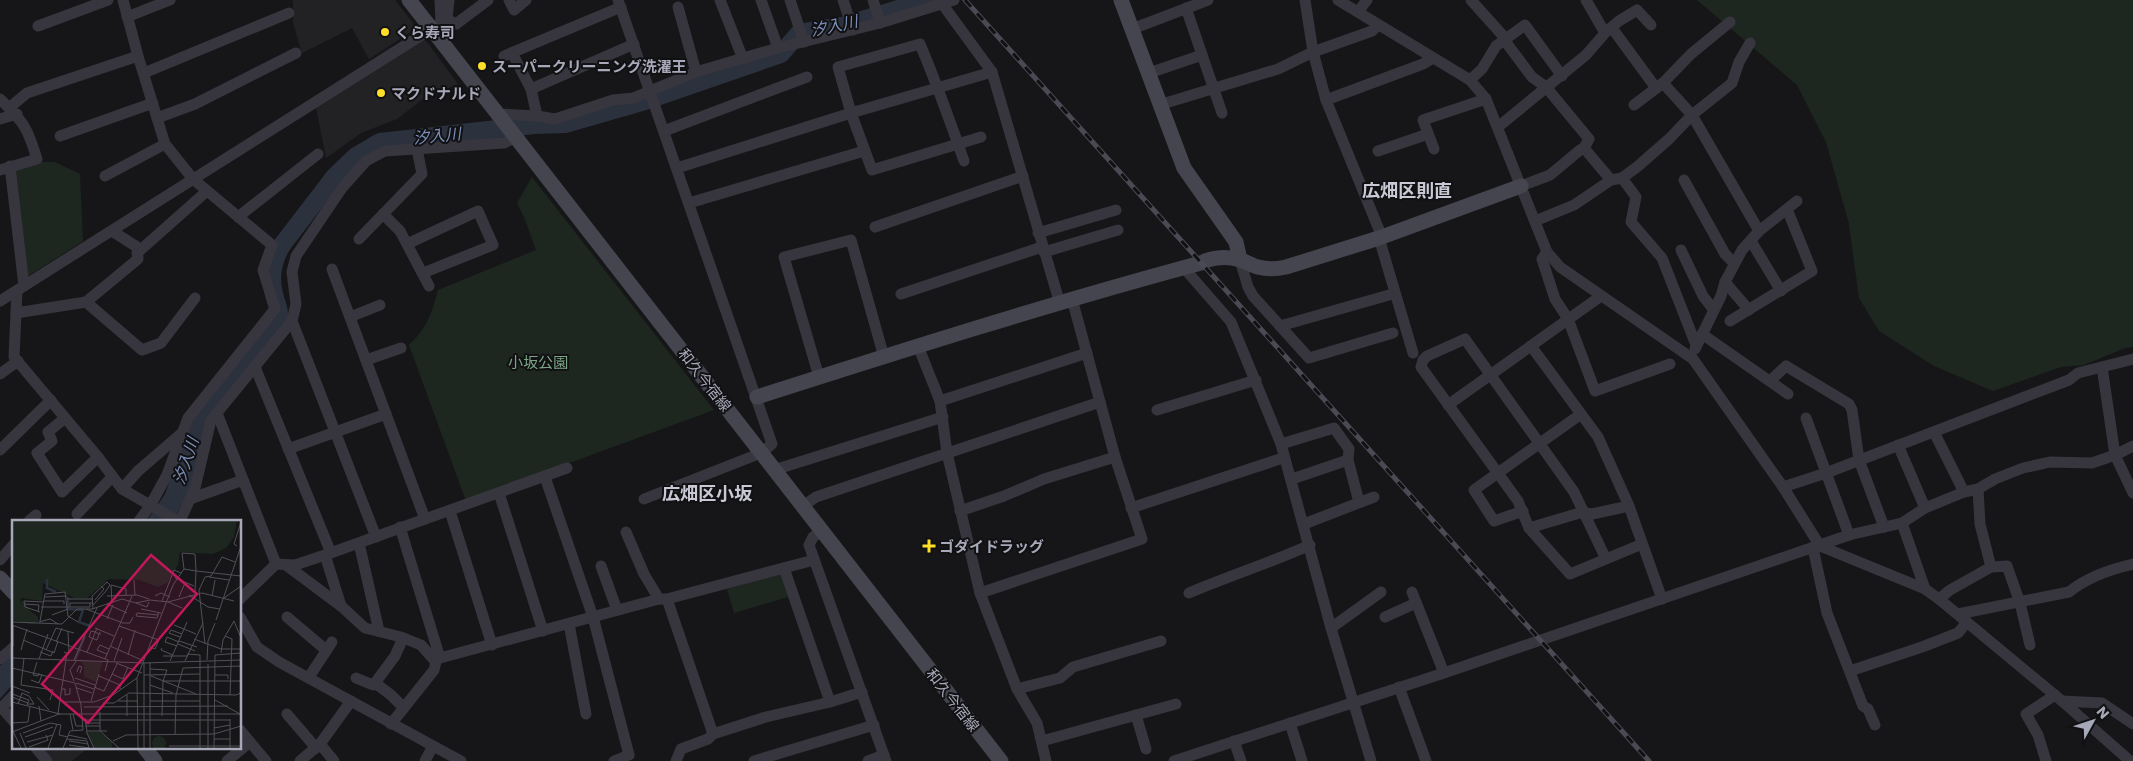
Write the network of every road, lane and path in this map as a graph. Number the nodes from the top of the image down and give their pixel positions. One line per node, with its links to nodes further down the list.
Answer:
1 (108, 0): 35 (street)
2 (122, 0): 29 (street)
3 (170, 0): 29 (street)
4 (409, 0): 32 (street, 和久今宿線)
5 (440, 0): 32 (street)
6 (450, 0): 32 (street)
7 (488, 0): 32 (street)
8 (509, 0): 9 (street)
9 (526, 0)
10 (720, 0): 48 (street)
11 (761, 0): 43 (street)
12 (790, 0): 40 (street)
13 (843, 0): 36 (street)
14 (1122, 0): 37 (street)
15 (1208, 0): 26 (street)
16 (1305, 0): 44 (street)
17 (1338, 0): 27 (street)
18 (1367, 0): 27 (street)
19 (1471, 0): 39 (street)
20 (1586, 0): 38 (street)
21 (948, 2): 24 (street); 51 (street)
22 (620, 4): 42 (street); 61 (street)
23 (875, 5): 31 (street)
24 (920, 5): 31 (street)
25 (678, 7): 50 (street)
26 (1186, 8): 37 (street); 46 (street)
27 (1358, 12): 33 (street)
28 (289, 13): 52 (street)
29 (127, 17): 47 (street)
30 (1730, 22): 57 (street)
31 (880, 23): 36 (street)
32 (440, 24): 74 (street, 和久今宿線); 96 (street)
33 (1378, 25): 44 (street); 49 (street)
34 (1652, 25): 38 (street)
35 (38, 26)
36 (851, 26): 40 (street)
37 (1132, 29): 53 (street)
38 (1608, 31): 54 (street); 57 (street)
39 (1505, 38): 54 (street); 56 (street); 59 (street)
40 (799, 43): 43 (street)
41 (1750, 43): 72 (street)
42 (634, 44): 61 (street); 62 (street)
43 (778, 48): 48 (street)
44 (1313, 52): 58 (street); 65 (street)
45 (296, 53): 75 (street)
46 (1202, 55): 53 (street); 58 (street)
47 (138, 56): 52 (street); 69 (street)
48 (743, 58): 50 (street)
49 (1433, 58): 56 (street); 65 (street)
50 (696, 72): 62 (street)
51 (992, 72): 60 (street); 95 (street)
52 (144, 73): 66 (street)
53 (1148, 73): 67 (street)
54 (1562, 76): 59 (street)
55 (807, 77): 78 (street)
56 (1470, 80): 64 (street)
57 (1659, 85): 68 (street); 72 (street)
58 (1213, 87): 67 (street); 71 (street)
59 (1546, 87): 77 (street); 85 (street)
60 (938, 88): 70 (street); 70 (street); 84 (street)
61 (531, 89): 73 (street)
62 (650, 91): 73 (street); 78 (street)
63 (0, 99): 69 (street)
64 (1486, 99): 77 (street); 79 (street)
65 (1326, 100): 113 (street)
66 (153, 103): 75 (street); 80 (street)
67 (1159, 105): 120 (street)
68 (1634, 105)
69 (13, 111): 76 (street); 92 (street)
70 (851, 113): 88 (street); 93 (street)
71 (1222, 114)
72 (1692, 115): 97 (street); 111 (street)
73 (537, 116): 74 (street)
74 (501, 117): 81 (street, 和久今宿線)
75 (157, 118): 83 (street)
76 (0, 119)
77 (1498, 128): 99 (street)
78 (664, 131): 93 (street)
79 (1428, 134): 87 (street); 89 (street)
80 (60, 136)
81 (516, 137): 86 (street); 190 (street, 和久今宿線)
82 (981, 137): 84 (street)
83 (165, 144): 94 (street); 96 (street)
84 (958, 144): 88 (street); 91 (street)
85 (1584, 148): 97 (street); 99 (street)
86 (417, 149): 105 (street); 143 (street)
87 (1434, 149)
88 (864, 150): 102 (street)
89 (1378, 151)
90 (318, 154): 106 (street)
91 (964, 161)
92 (5, 168): 128 (street)
93 (677, 168): 102 (street)
94 (105, 176)
95 (1022, 176): 108 (street); 112 (street)
96 (193, 179): 100 (street); 109 (street)
97 (1616, 179): 107 (street); 124 (street)
98 (1684, 180): 121 (street)
99 (1521, 186): 107 (street); 113 (street)
100 (207, 191): 106 (street); 119 (street)
101 (1797, 202): 103 (street)
102 (689, 203): 168 (street)
103 (1787, 209): 111 (street); 129 (street)
104 (1116, 210): 112 (street)
105 (383, 214): 114 (street); 116 (street)
106 (238, 216): 182 (street)
107 (1535, 221): 118 (street)
108 (875, 227)
109 (112, 230): 119 (street); 128 (street)
110 (1118, 230): 117 (street)
111 (1759, 231): 115 (street)
112 (1038, 233): 117 (street)
113 (1380, 237): 120 (street); 153 (street)
114 (359, 239)
115 (1751, 242): 121 (street); 129 (street)
116 (407, 244): 125 (street); 125 (street)
117 (1043, 250): 130 (street); 136 (street)
118 (1547, 252): 132 (street); 142 (street)
119 (137, 253): 135 (street)
120 (1240, 260): 122 (street); 145 (street)
121 (1734, 263): 126 (street)
122 (1184, 268): 136 (street); 165 (street)
123 (332, 269): 141 (street)
124 (1668, 270): 138 (street); 148 (street)
125 (423, 274): 127 (street)
126 (1725, 282): 138 (street); 139 (street)
127 (429, 286)
128 (20, 288): 134 (street); 140 (street)
129 (1781, 291): 139 (street)
130 (901, 294)
131 (1389, 296): 145 (street)
132 (1601, 296): 142 (street); 155 (street)
133 (195, 298): 135 (street)
134 (0, 301)
135 (86, 302): 140 (street)
136 (1066, 302): 149 (street); 152 (street)
137 (380, 305): 141 (street)
138 (1713, 309): 147 (street)
139 (1749, 310): 144 (street)
140 (16, 313): 158 (street)
141 (350, 317): 157 (street)
142 (1568, 320): 150 (street); 159 (street)
143 (292, 321): 160 (street); 180 (street)
144 (1730, 321)
145 (1280, 326): 146 (street)
146 (1393, 334)
147 (1702, 334): 148 (street); 166 (street)
148 (1696, 345): 155 (street)
149 (918, 346): 154 (street); 170 (street)
150 (1531, 346): 163 (street); 176 (street)
151 (401, 348): 157 (street)
152 (1087, 353): 170 (street); 171 (street)
153 (1413, 354)
154 (884, 357): 164 (street); 164 (street)
155 (1693, 359): 205 (street)
156 (2133, 359): 161 (street)
157 (366, 360): 175 (street)
158 (18, 361): 162 (street); 169 (street)
159 (1670, 364)
160 (255, 367): 174 (street); 187 (street)
161 (2102, 367): 181 (street); 191 (street)
162 (0, 374)
163 (1490, 375): 172 (street); 172 (street); 184 (street)
164 (820, 377): 168 (street)
165 (1256, 380): 173 (street); 183 (street)
166 (1770, 381): 167 (street); 196 (street)
167 (1788, 394)
168 (757, 397): 190 (street)
169 (50, 400): 178 (street); 188 (street)
170 (940, 401): 177 (street)
171 (1100, 402): 189 (street); 193 (street)
172 (1448, 405): 200 (street)
173 (1157, 410)
174 (217, 413): 204 (street); 213 (street)
175 (386, 414): 180 (street); 225 (street)
176 (1581, 414): 184 (street); 217 (street)
177 (943, 417): 189 (street); 198 (street)
178 (65, 418): 192 (street); 192 (street)
179 (1806, 418): 199 (street)
180 (335, 432): 187 (street); 237 (street)
181 (1934, 432): 185 (street); 208 (street)
182 (182, 433): 206 (street); 215 (street)
183 (1281, 444): 194 (street); 195 (street)
184 (1540, 444): 200 (street); 223 (street)
185 (1898, 445): 196 (street); 219 (street)
186 (2133, 446): 191 (street)
187 (288, 449): 243 (street)
188 (0, 450)
189 (947, 453): 216 (street); 220 (street)
190 (761, 454): 198 (street, 和久今宿線); 212 (street)
191 (2115, 455): 207 (street); 210 (street)
192 (98, 457): 201 (street)
193 (1115, 457): 218 (street); 220 (street)
194 (1283, 458): 203 (street); 218 (street)
195 (1348, 460): 203 (street); 214 (street)
196 (1859, 460): 199 (street); 232 (street)
197 (567, 468): 202 (street)
198 (774, 470): 216 (street, 和久今宿線)
199 (1826, 473): 205 (street); 236 (street)
200 (1499, 474): 222 (street); 222 (street)
201 (112, 477): 206 (street); 224 (street)
202 (545, 477): 209 (street); 267 (street)
203 (1292, 479): 230 (street)
204 (243, 480): 213 (street); 248 (street)
205 (1783, 487): 241 (street)
206 (122, 489): 215 (street)
207 (1978, 489): 208 (street); 250 (street)
208 (1964, 492): 219 (street)
209 (499, 493): 221 (street); 274 (street)
210 (2133, 494)
211 (1374, 497): 214 (street)
212 (644, 498)
213 (190, 499): 228 (street)
214 (1358, 502): 230 (street)
215 (150, 506): 226 (street); 227 (street)
216 (803, 506): 234 (street, 和久今宿線)
217 (1629, 506): 223 (street); 239 (street)
218 (1131, 508): 256 (street)
219 (1925, 508): 229 (street)
220 (960, 510): 256 (street)
221 (450, 511): 225 (street); 277 (street)
222 (1523, 511): 233 (street)
223 (1583, 512): 233 (street); 244 (street)
224 (77, 514)
225 (425, 519): 231 (street)
226 (140, 520)
227 (177, 520)
228 (180, 520)
229 (1902, 523): 232 (street); 253 (street)
230 (1304, 524): 240 (street)
231 (400, 527): 237 (street); 281 (street)
232 (1884, 527): 236 (street)
233 (1529, 528): 244 (street)
234 (822, 531): 246 (street); 330 (street, 和久今宿線)
235 (626, 532): 259 (street)
236 (1849, 535): 241 (street)
237 (376, 536): 238 (street)
238 (359, 543): 243 (street); 273 (street)
239 (1642, 544): 244 (street); 260 (street)
240 (1310, 545): 257 (street); 272 (street)
241 (1816, 547): 253 (street); 260 (street); 282 (street)
242 (12, 548): 245 (street)
243 (328, 554): 248 (street); 263 (street)
244 (1606, 559)
245 (0, 560)
246 (814, 560): 251 (street); 289 (street)
247 (2133, 564): 262 (street)
248 (281, 565): 258 (street); 263 (street)
249 (601, 566): 264 (street)
250 (1991, 567): 261 (street); 262 (street)
251 (784, 568): 259 (street); 294 (street)
252 (0, 578): 254 (street)
253 (1924, 589): 261 (street)
254 (12, 591)
255 (1381, 592): 272 (street)
256 (980, 593): 288 (street)
257 (1188, 593)
258 (241, 597)
259 (663, 599): 264 (street); 308 (street)
260 (1662, 599): 283 (street)
261 (1939, 599): 265 (street)
262 (2020, 602): 265 (street); 278 (street)
263 (341, 606): 273 (street)
264 (617, 610): 267 (street)
265 (1958, 614): 270 (street)
266 (288, 617): 284 (street)
267 (593, 617): 271 (street); 327 (street)
268 (1385, 617): 283 (street)
269 (241, 620): 284 (street)
270 (1967, 622): 282 (street); 291 (street)
271 (569, 624): 274 (street); 299 (street)
272 (1332, 628): 292 (street)
273 (379, 631): 275 (street)
274 (543, 631): 277 (street)
275 (403, 638): 281 (street); 286 (street)
276 (1161, 641): 288 (street)
277 (492, 645): 281 (street)
278 (2030, 645)
279 (12, 649): 280 (street)
280 (0, 659)
281 (438, 660): 297 (street)
282 (1850, 671): 306 (street)
283 (1444, 673): 287 (street)
284 (309, 677): 293 (street)
285 (356, 678): 286 (street)
286 (375, 683): 297 (street)
287 (1399, 687): 292 (street); 336 (street)
288 (1017, 689): 310 (street)
289 (862, 692): 294 (street); 305 (street)
290 (12, 697): 296 (street)
291 (2058, 698): 304 (street); 337 (street); 338 (street)
292 (1354, 701): 302 (street); 335 (street)
293 (351, 702): 303 (street); 312 (street)
294 (830, 702): 308 (street)
295 (1176, 704): 300 (street)
296 (1, 708): 301 (street)
297 (404, 708): 303 (street)
298 (288, 714): 312 (street)
299 (586, 714)
300 (1136, 715): 310 (street); 316 (street)
301 (12, 720)
302 (1290, 723): 311 (street); 334 (street)
303 (391, 724): 313 (street)
304 (2133, 724)
305 (874, 725): 317 (street); 318 (street)
306 (1875, 726)
307 (241, 731): 309 (street)
308 (714, 734): 328 (street)
309 (250, 742): 321 (street); 322 (street)
310 (1042, 742): 331 (street)
311 (1234, 742): 332 (street); 333 (street)
312 (318, 746): 323 (street); 324 (street)
313 (433, 746): 325 (street); 326 (street)
314 (36, 748): 319 (street)
315 (145, 748): 320 (street)
316 (1146, 749)
317 (885, 758): 329 (street)
318 (758, 760)
319 (47, 761)
320 (155, 761)
321 (227, 761)
322 (266, 761)
323 (300, 761)
324 (334, 761)
325 (425, 761)
326 (461, 761)
327 (614, 761)
328 (676, 761)
329 (868, 761)
330 (1001, 761)
331 (1046, 761)
332 (1174, 761)
333 (1241, 761)
334 (1302, 761)
335 (1371, 761)
336 (1426, 761)
337 (2046, 761)
338 (2130, 761)

